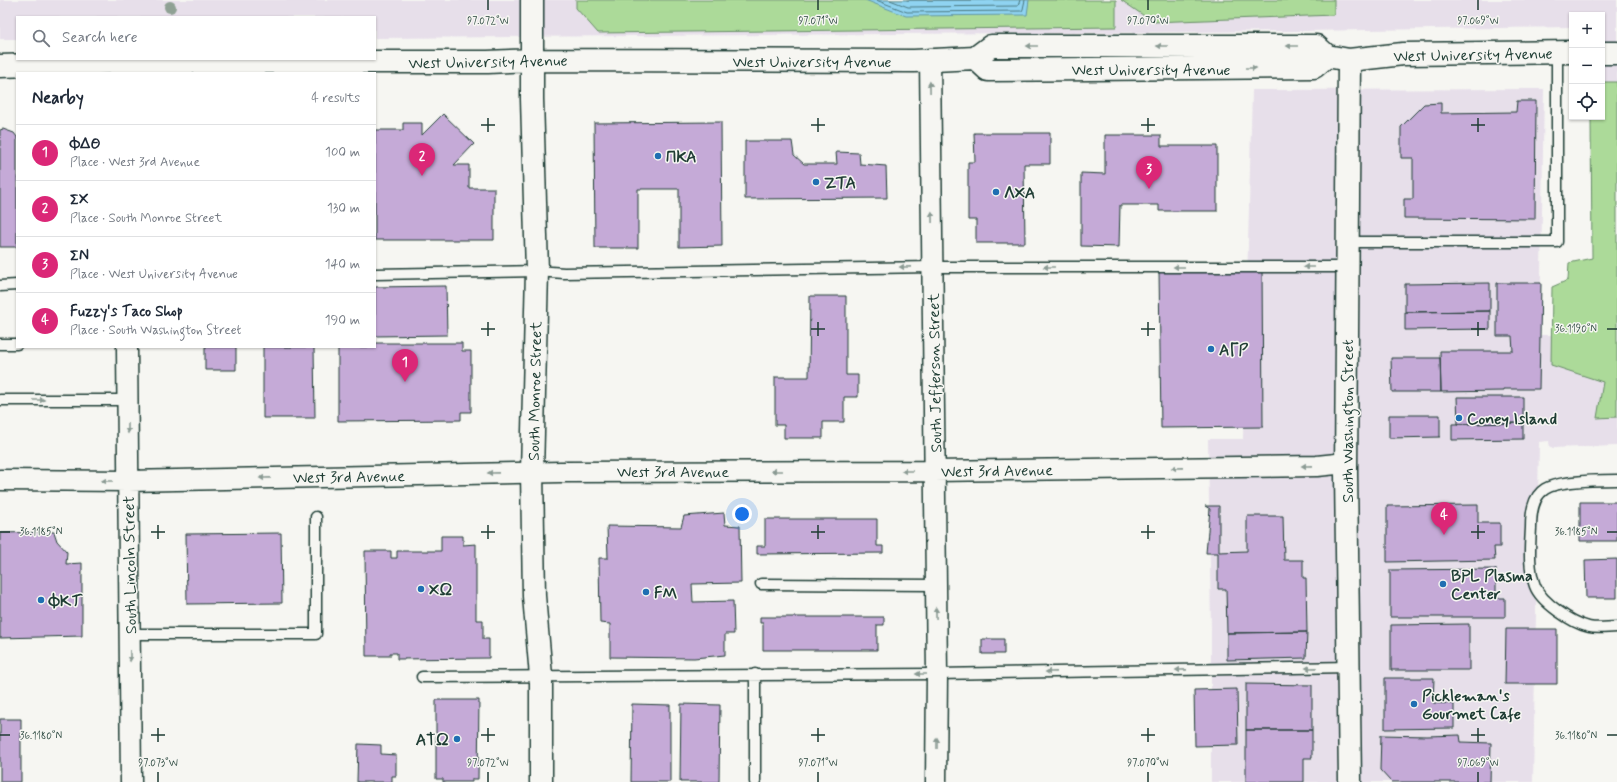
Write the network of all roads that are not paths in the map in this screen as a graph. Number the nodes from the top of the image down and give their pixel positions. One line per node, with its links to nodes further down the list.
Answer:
1 (532, 0): 6 (street, South Monroe Street)
2 (1565, 52): 7 (street, West University Avenue); 10 (lane)
3 (1605, 53): 4 (street)
4 (1617, 53)
5 (930, 59): 6 (street, West University Avenue); 7 (street, West University Avenue); 11 (street, South Jefferson Street, one-way to 5)
6 (533, 60): 9 (street, West University Avenue); 13 (street, South Monroe Street)
7 (1349, 60): 10 (street, South Washington Street)
8 (0, 66): 9 (street, West University Avenue)
9 (130, 68)
10 (1348, 242): 12 (street, South Washington Street)
11 (932, 267): 12 (lane, one-way to 11); 13 (lane, one-way to 13); 23 (street, South Jefferson Street)
12 (1348, 267): 22 (street, South Washington Street)
13 (537, 271): 14 (lane); 24 (street, South Monroe Street)
14 (376, 274)
15 (16, 285): 16 (lane)
16 (0, 286)
17 (0, 344): 18 (lane)
18 (16, 344)
19 (127, 348): 21 (street, South Lincoln Street)
20 (0, 400): 21 (lane, one-way to 21)
21 (128, 400): 27 (street, South Lincoln Street, one-way to 27)
22 (1346, 463): 23 (street, West 3rd Avenue, one-way to 23); 33 (street, South Washington Street)
23 (935, 470): 24 (street, West 3rd Avenue, one-way to 24); 30 (street, South Jefferson Street)
24 (532, 472): 27 (street, West 3rd Avenue, one-way to 27); 36 (street, South Monroe Street)
25 (0, 480): 27 (street, West 3rd Avenue, one-way to 25)
26 (1617, 480): 31 (lane)
27 (128, 481): 32 (street, South Lincoln Street)
28 (316, 517): 32 (lane)
29 (761, 584): 30 (lane)
30 (936, 585): 35 (street, South Jefferson Street, one-way to 30)
31 (1617, 627)
32 (130, 634): 38 (street, South Lincoln Street, one-way to 38)
33 (1350, 667): 35 (lane, one-way to 35); 42 (street, South Washington Street)
34 (755, 674): 35 (lane, one-way to 34); 36 (lane); 40 (lane)
35 (937, 674): 41 (street, South Jefferson Street, one-way to 35)
36 (541, 676): 37 (lane); 39 (street, South Monroe Street)
37 (422, 677)
38 (131, 782)
39 (541, 782)
40 (755, 782)
41 (936, 782)
42 (1350, 782)

